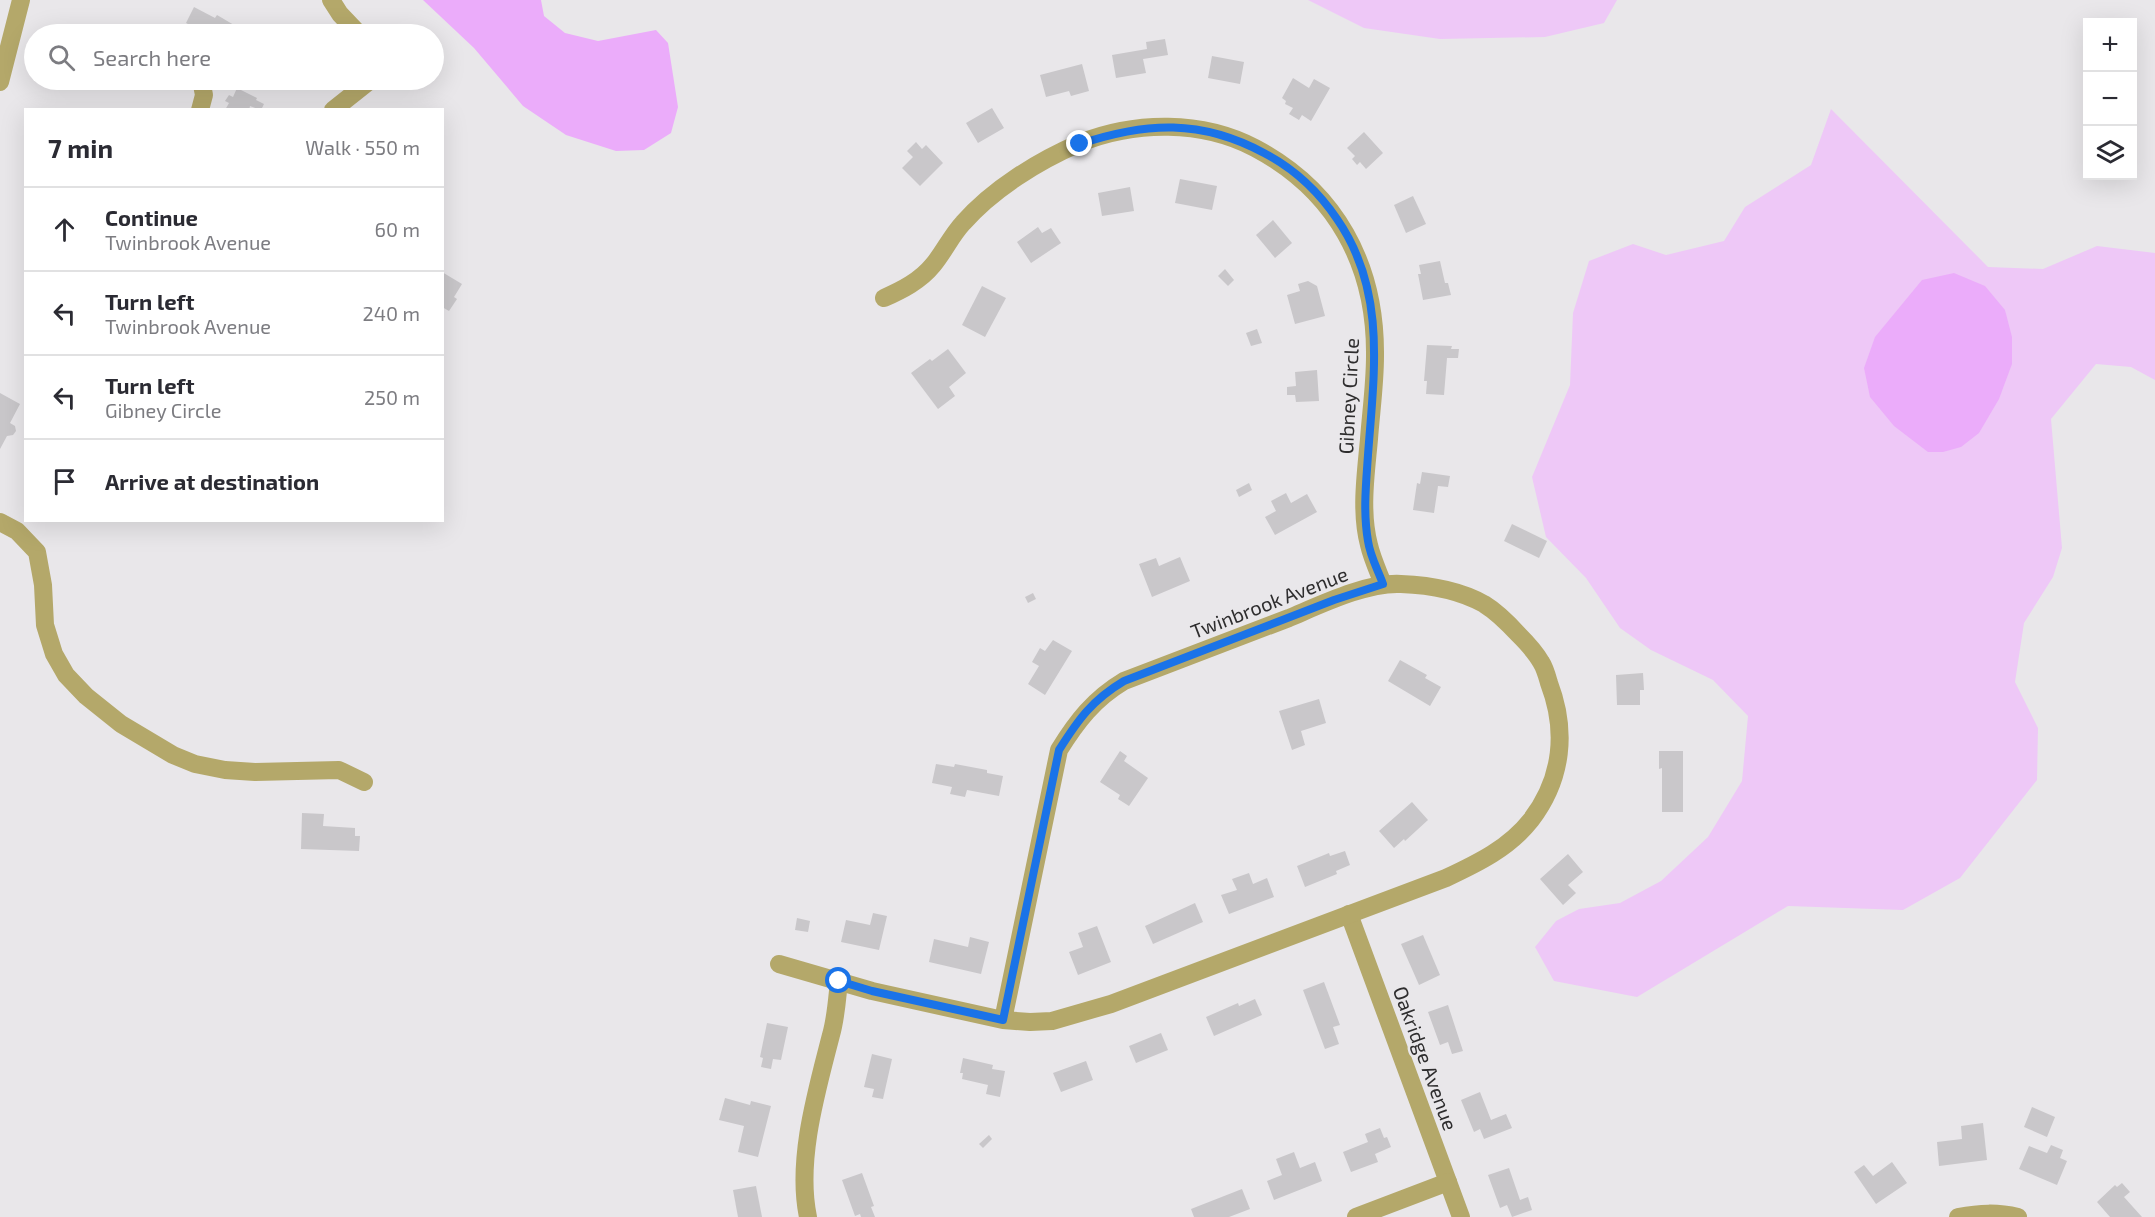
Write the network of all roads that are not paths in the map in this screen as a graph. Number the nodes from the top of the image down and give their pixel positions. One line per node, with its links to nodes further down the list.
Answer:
1 (21, 0): 4 (street)
2 (331, 0): 3 (street)
3 (350, 24)
4 (0, 82)
5 (203, 90): 7 (street)
6 (358, 90): 8 (street)
7 (200, 108)
8 (336, 108)
9 (884, 298): 11 (street, Gibney Circle)
10 (0, 522): 12 (street)
11 (1383, 584): 13 (street, Twinbrook Avenue); 16 (street, Twinbrook Avenue)
12 (364, 782)
13 (1349, 914): 16 (street, Twinbrook Avenue); 17 (street, Oakridge Avenue)
14 (779, 964): 15 (street, Twinbrook Avenue)
15 (839, 981): 16 (street, Twinbrook Avenue); 18 (street)
16 (1003, 1020)
17 (1448, 1182): 19 (street); 20 (street, Oakridge Avenue)
18 (808, 1217)
19 (1356, 1217)
20 (1461, 1217)
21 (1958, 1217): 22 (street)
22 (2018, 1217)

